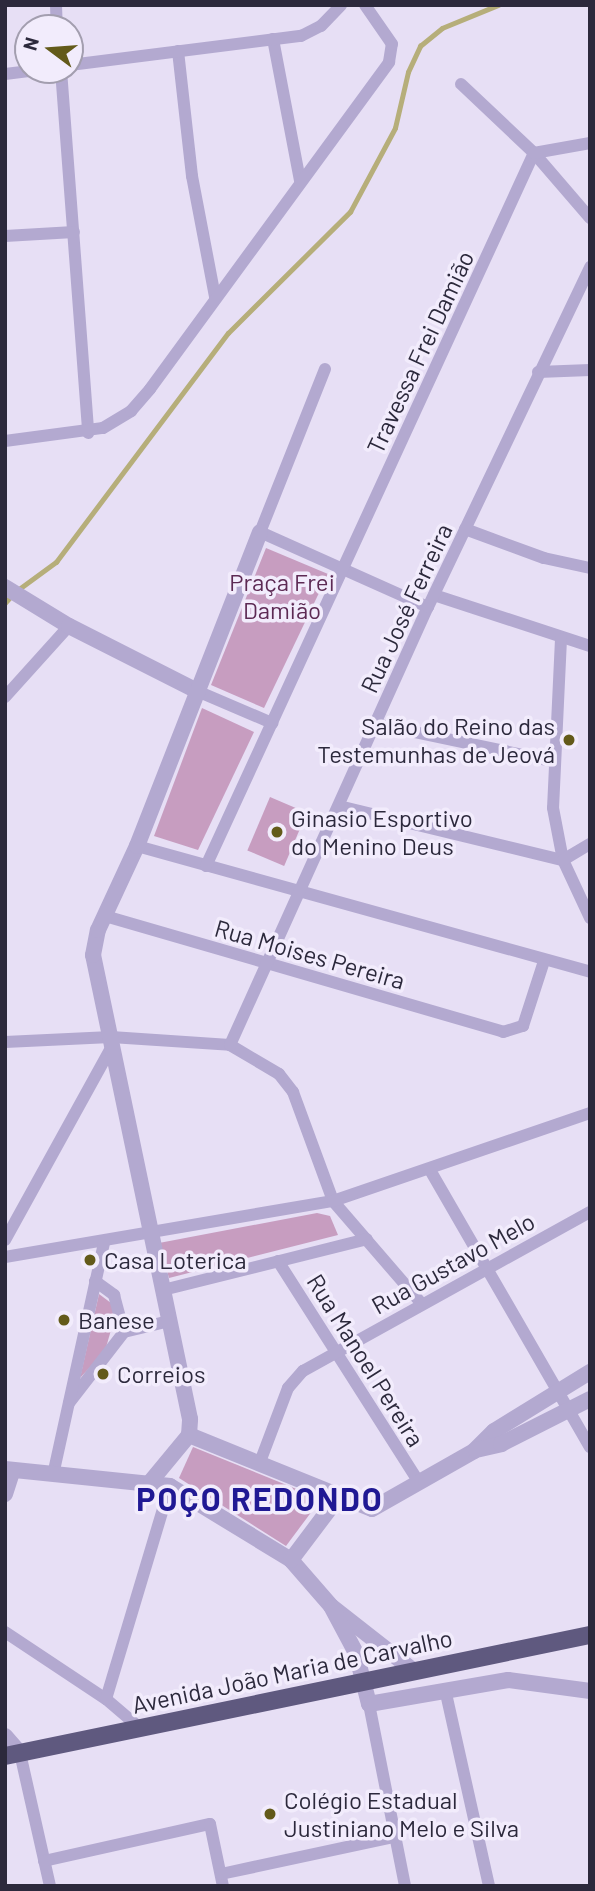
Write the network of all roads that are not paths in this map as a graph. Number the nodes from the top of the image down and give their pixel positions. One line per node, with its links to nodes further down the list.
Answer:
1 (341, 5): 3 (street)
2 (365, 5): 10 (street)
3 (273, 39): 4 (street); 10 (street)
4 (177, 51): 5 (street); 15 (street)
5 (84, 63)
6 (62, 84): 12 (street)
7 (461, 84): 9 (street)
8 (590, 143): 9 (street)
9 (534, 153): 11 (street); 24 (street, Travessa Frei Damião)
10 (300, 181): 15 (street)
11 (590, 218)
12 (74, 232): 13 (street); 19 (street)
13 (5, 236)
14 (590, 267): 18 (street, Rua José Ferreira)
15 (215, 297): 19 (street)
16 (325, 369): 22 (street)
17 (590, 370): 18 (street)
18 (538, 372): 21 (street, Rua José Ferreira)
19 (88, 433): 20 (street)
20 (5, 441)
21 (466, 529): 23 (street); 26 (street, Rua José Ferreira)
22 (260, 533): 24 (street); 31 (street)
23 (590, 568)
24 (344, 570): 27 (street); 33 (street)
25 (5, 587): 28 (street)
26 (434, 595): 27 (street, Rua José Ferreira); 29 (street)
27 (428, 607): 34 (street, Rua José Ferreira)
28 (69, 626): 31 (street); 32 (street)
29 (561, 639): 30 (street); 35 (street)
30 (590, 646)
31 (197, 691): 33 (street); 38 (street)
32 (5, 697)
33 (272, 723): 40 (street)
34 (376, 724): 35 (street); 36 (street, Rua José Ferreira)
35 (552, 761): 39 (street)
36 (339, 806): 39 (street); 41 (street, Rua José Ferreira)
37 (590, 844): 39 (street)
38 (137, 846): 40 (street); 42 (street)
39 (563, 860): 43 (street)
40 (206, 866): 41 (street)
41 (302, 892): 44 (street); 45 (street, Rua José Ferreira)
42 (105, 916): 45 (street, Rua Moises Pereira); 48 (street)
43 (590, 918)
44 (544, 961): 45 (street, Rua Moises Pereira); 46 (street)
45 (269, 963): 49 (street, Rua José Ferreira)
46 (590, 972)
47 (5, 1042): 48 (street)
48 (111, 1042): 49 (street); 54 (street); 56 (street)
49 (230, 1045): 52 (street)
50 (590, 1113): 51 (street)
51 (430, 1170): 52 (street); 60 (street)
52 (333, 1201): 54 (street); 55 (street)
53 (590, 1212): 60 (street, Rua Gustavo Melo)
54 (152, 1235): 57 (street); 62 (street)
55 (367, 1239): 59 (street); 63 (street)
56 (5, 1240)
57 (104, 1243): 58 (street); 61 (street)
58 (5, 1257)
59 (278, 1261): 62 (street); 66 (street, Rua Manoel Pereira)
60 (486, 1267): 63 (street, Rua Gustavo Melo); 68 (street)
61 (95, 1281): 65 (street); 70 (street)
62 (163, 1290): 64 (street)
63 (421, 1303): 66 (street, Rua Gustavo Melo)
64 (169, 1321): 65 (street); 72 (street)
65 (124, 1332): 70 (street)
66 (339, 1352): 75 (street, Rua Gustavo Melo); 79 (street, Rua Manoel Pereira)
67 (590, 1372): 68 (street)
68 (560, 1389): 71 (street); 74 (street)
69 (590, 1399): 71 (street)
70 (66, 1406): 77 (street)
71 (571, 1410): 73 (street); 74 (street)
72 (190, 1435): 75 (street); 78 (street)
73 (590, 1447)
74 (474, 1451): 79 (street)
75 (260, 1462): 82 (street)
76 (9, 1470): 77 (street); 81 (street)
77 (53, 1475): 78 (street)
78 (151, 1481): 80 (street)
79 (419, 1482): 82 (street)
80 (170, 1486): 83 (street); 91 (street)
81 (5, 1494)
82 (340, 1495): 83 (street)
83 (291, 1559): 84 (street)
84 (331, 1605): 87 (street); 88 (street)
85 (5, 1632): 91 (street)
86 (590, 1634): 87 (main road, Avenida João Maria de Carvalho)
87 (414, 1671): 88 (main road, Avenida João Maria de Carvalho)
88 (364, 1681): 92 (street); 93 (main road, Avenida João Maria de Carvalho)
89 (445, 1689): 90 (street); 92 (street); 101 (street)
90 (590, 1691)
91 (106, 1699): 93 (street)
92 (369, 1704): 96 (street)
93 (140, 1728): 95 (main road, Avenida João Maria de Carvalho)
94 (5, 1736): 95 (street)
95 (13, 1755): 97 (street)
96 (394, 1837): 98 (street); 100 (street)
97 (44, 1861): 98 (street); 99 (street)
98 (222, 1880)
99 (50, 1886)
100 (405, 1886)
101 (489, 1886)

